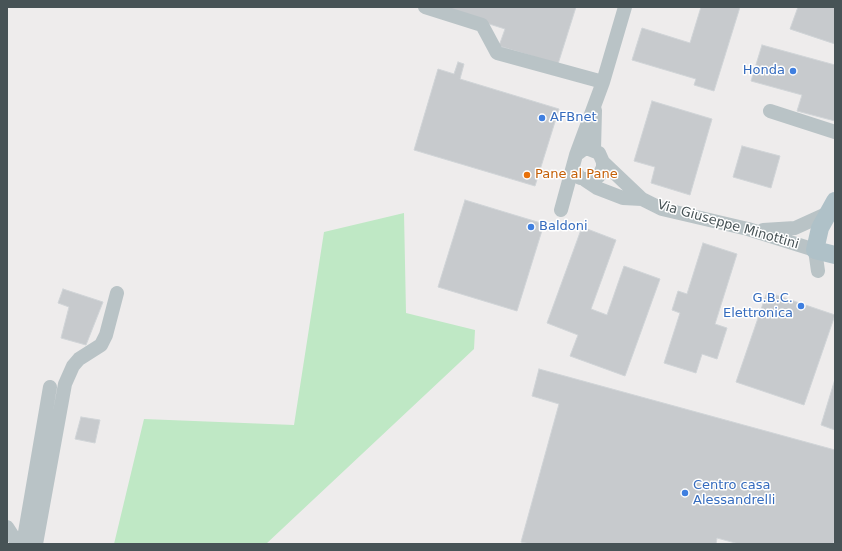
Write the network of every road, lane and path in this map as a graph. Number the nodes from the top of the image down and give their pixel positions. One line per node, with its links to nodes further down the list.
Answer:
1 (425, 7): 3 (street)
2 (625, 7): 3 (street)
3 (603, 82): 4 (street)
4 (596, 98): 7 (street); 9 (street)
5 (770, 111): 6 (street)
6 (835, 132)
7 (594, 150): 8 (street); 9 (street)
8 (603, 162): 9 (street); 10 (street, Via Giuseppe Minottini)
9 (578, 170): 10 (street, Via Giuseppe Minottini); 11 (street)
10 (642, 199): 13 (street, Via Giuseppe Minottini)
11 (563, 203)
12 (832, 207): 13 (street); 14 (main road)
13 (748, 229): 14 (street, Via Giuseppe Minottini)
14 (815, 250): 15 (main road); 16 (street)
15 (835, 255)
16 (818, 271)
17 (117, 292): 22 (street)
18 (50, 387): 21 (street)
19 (7, 527): 20 (street)
20 (18, 544)
21 (23, 544)
22 (36, 544)

